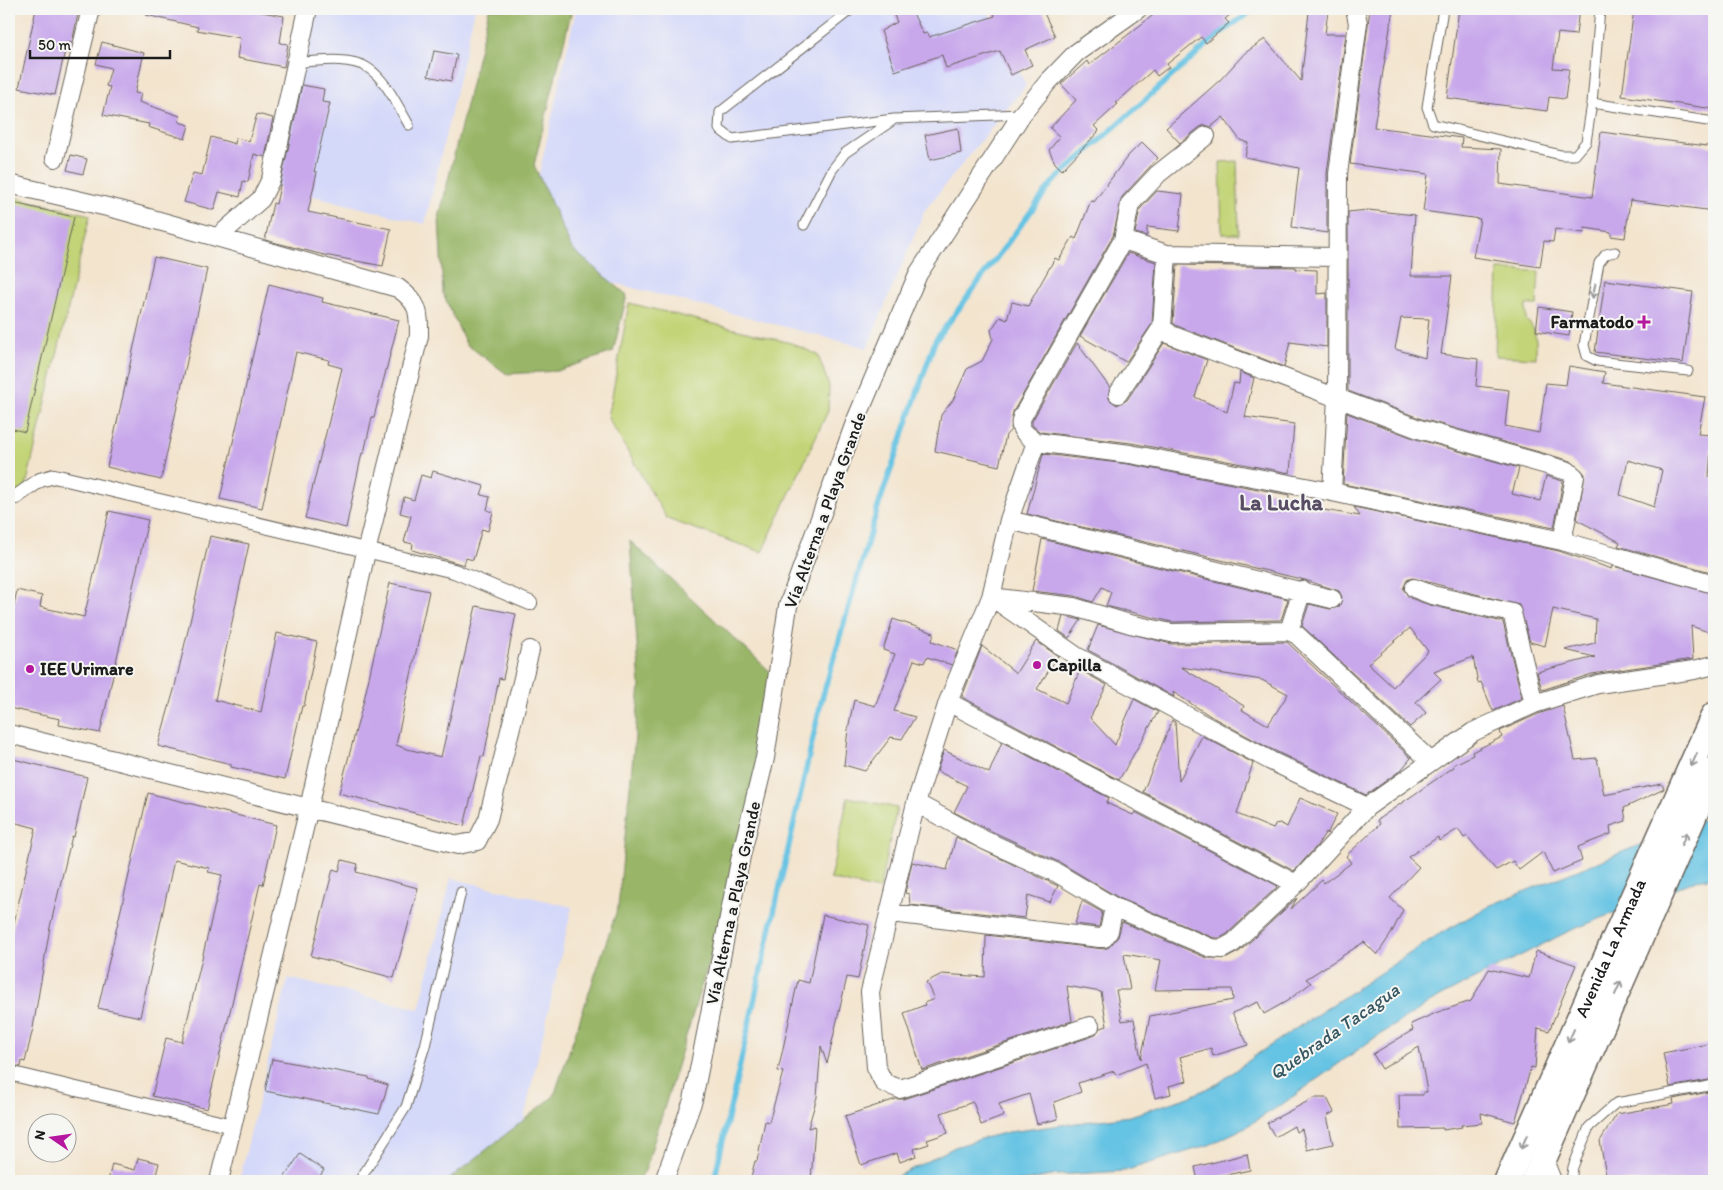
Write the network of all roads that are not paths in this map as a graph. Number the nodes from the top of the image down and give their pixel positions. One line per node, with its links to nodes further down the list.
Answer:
1 (91, 9): 15 (street)
2 (308, 9): 8 (street)
3 (852, 9): 11 (lane)
4 (1138, 9): 10 (street, Vía Alterna a Playa Grande)
5 (1355, 9): 22 (street)
6 (1443, 9): 9 (lane)
7 (1600, 9): 9 (lane)
8 (296, 63): 13 (lane); 18 (street)
9 (1592, 103): 12 (lane)
10 (1022, 114): 11 (lane); 62 (street, Vía Alterna a Playa Grande)
11 (894, 119): 17 (lane)
12 (1714, 122)
13 (409, 125)
14 (1206, 136): 19 (street)
15 (55, 158)
16 (9, 184): 18 (street)
17 (804, 225)
18 (218, 237): 32 (street)
19 (1123, 240): 21 (street); 27 (street)
20 (1615, 252): 24 (lane, one-way to 24)
21 (1167, 254): 22 (street); 23 (street)
22 (1336, 257): 26 (street)
23 (1162, 328): 25 (street); 26 (street)
24 (1688, 371)
25 (1118, 394)
26 (1337, 397): 28 (street); 31 (street)
27 (1036, 442): 28 (street); 30 (street)
28 (1332, 492): 31 (street)
29 (9, 496): 32 (street)
30 (1009, 520): 35 (street); 36 (street)
31 (1562, 541): 33 (street)
32 (366, 552): 38 (street); 50 (street)
33 (1714, 584)
34 (1414, 588): 43 (street)
35 (1302, 590): 37 (street); 39 (street)
36 (991, 597): 39 (street); 42 (street); 49 (street)
37 (1332, 599)
38 (530, 603)
39 (1289, 631): 46 (street)
40 (530, 650): 50 (street)
41 (1714, 665): 43 (street)
42 (948, 702): 48 (street); 51 (street)
43 (1534, 704): 46 (street)
44 (1714, 716): 63 (main road, Avenida La Armada, one-way to 63)
45 (9, 734): 50 (street)
46 (1430, 761): 49 (street)
47 (1714, 770): 59 (main road, Avenida La Armada, one-way to 47)
48 (916, 803): 53 (street); 54 (street)
49 (1367, 807): 51 (street)
50 (309, 808): 58 (street)
51 (1296, 884): 53 (street)
52 (461, 892): 61 (lane)
53 (1114, 907): 54 (street)
54 (891, 913): 55 (street)
55 (1090, 1026)
56 (9, 1073): 58 (street)
57 (1714, 1085): 66 (lane)
58 (232, 1126): 60 (street)
59 (1546, 1153): 64 (main road, Avenida La Armada); 65 (lane)
60 (219, 1181)
61 (359, 1181)
62 (664, 1181)
63 (1507, 1181)
64 (1534, 1181)
65 (1557, 1181)
66 (1572, 1181)

